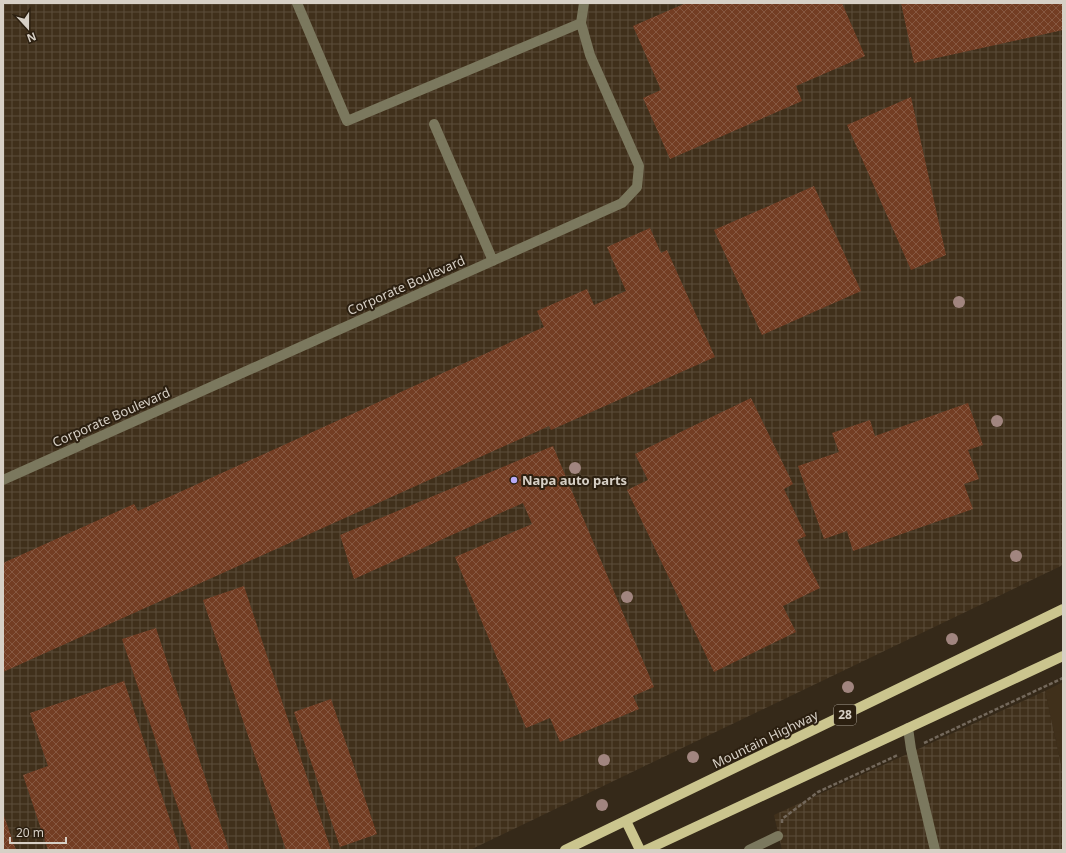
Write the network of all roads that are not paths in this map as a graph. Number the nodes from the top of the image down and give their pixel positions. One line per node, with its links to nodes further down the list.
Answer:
1 (297, 3): 3 (street)
2 (584, 3): 3 (street, Corporate Boulevard)
3 (581, 23): 5 (street, Corporate Boulevard)
4 (434, 124): 5 (street)
5 (493, 260): 6 (street, Corporate Boulevard)
6 (3, 480)
7 (1063, 609): 10 (main road, Mountain Highway / 28)
8 (1063, 656): 9 (main road)
9 (908, 728): 14 (main road); 16 (street)
10 (626, 821): 12 (main road, Mountain Highway / 28); 13 (main road)
11 (778, 836): 15 (street)
12 (565, 850)
13 (640, 850)
14 (646, 850)
15 (749, 850)
16 (934, 850)

